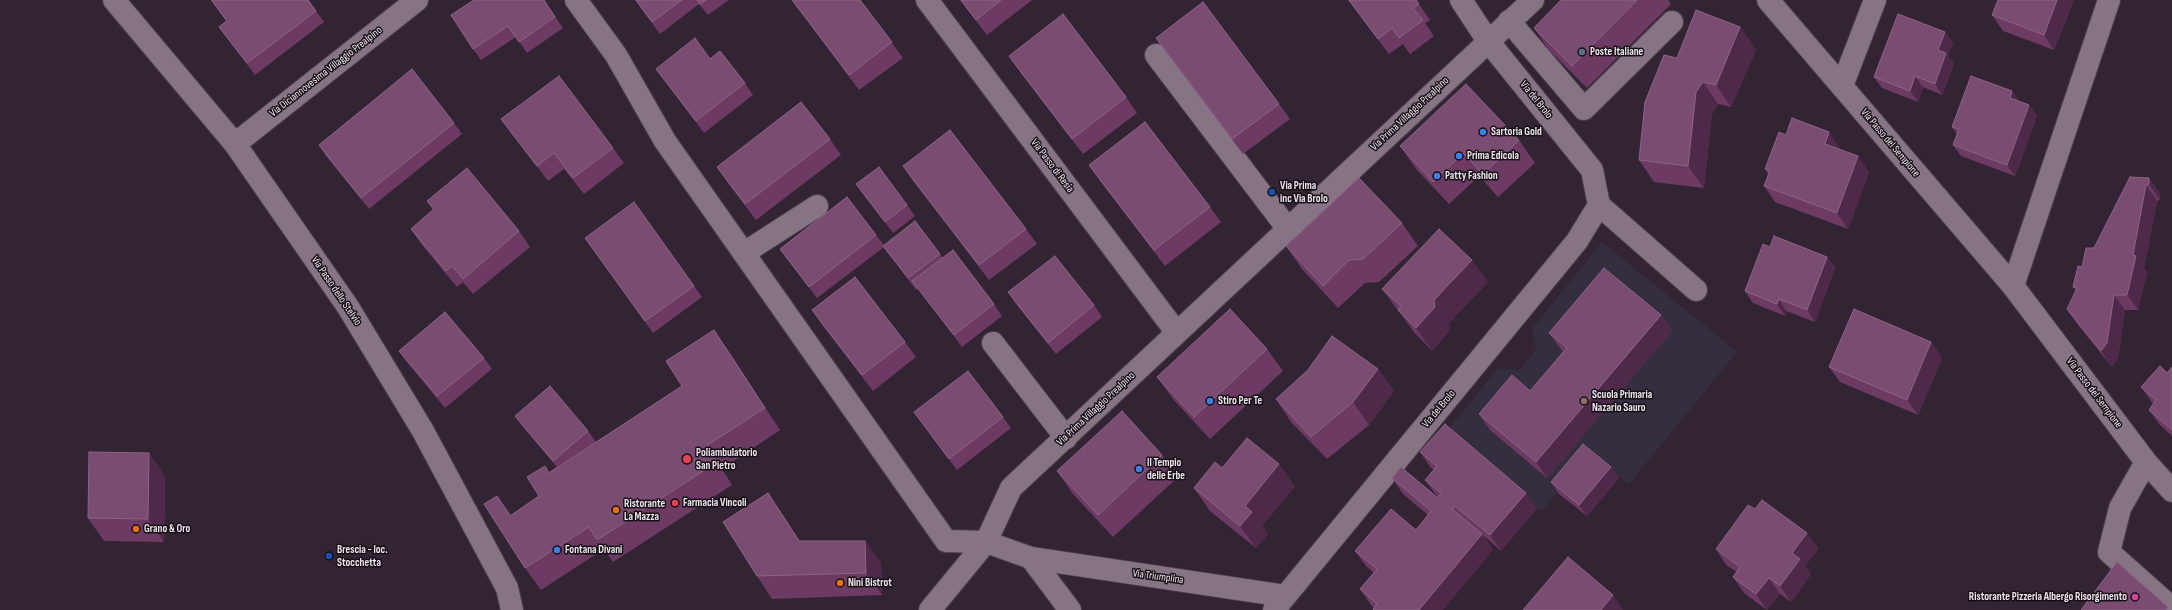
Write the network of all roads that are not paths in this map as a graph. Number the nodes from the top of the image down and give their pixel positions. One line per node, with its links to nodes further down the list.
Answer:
1 (114, 0): 15 (street, Via Passo dello Stelvio)
2 (418, 0): 15 (street, Via Diciannovesima Villaggio Prealpino)
3 (576, 0): 19 (street)
4 (927, 0): 22 (street, Via Passo di Resia)
5 (1461, 0): 12 (street, Via del Brolo)
6 (1533, 0): 10 (street, Via Prima Villaggio Prealpino)
7 (1768, 0): 14 (street, Via Passo del Sempione)
8 (1874, 0): 14 (street)
9 (2109, 0): 20 (street)
10 (1509, 21): 11 (street); 12 (street, Via Prima Villaggio Prealpino)
11 (1672, 22)
12 (1488, 41): 16 (street, Via del Brolo); 18 (street, Via Prima Villaggio Prealpino)
13 (1156, 55): 18 (street)
14 (1842, 86): 20 (street, Via Passo del Sempione)
15 (235, 144): 31 (street, Via Passo dello Stelvio)
16 (1599, 205): 21 (street); 29 (street, Via del Brolo)
17 (817, 206): 19 (street)
18 (1288, 228): 22 (street, Via Prima Villaggio Prealpino)
19 (744, 254): 27 (street, Via Triumplina)
20 (2013, 286): 25 (street, Via Passo del Sempione)
21 (1696, 290)
22 (1176, 333): 24 (street, Via Prima Villaggio Prealpino)
23 (993, 343): 24 (street)
24 (1066, 438): 27 (street, Via Prima Villaggio Prealpino)
25 (2146, 462): 26 (street, Via Passo del Sempione); 30 (street)
26 (2172, 491)
27 (986, 542): 28 (street, Via Triumplina); 32 (street, Via Prima Villaggio Prealpino)
28 (1031, 558): 29 (street, Via Triumplina); 33 (street)
29 (1279, 603)
30 (2172, 608)
31 (512, 610)
32 (930, 610)
33 (1070, 610)

